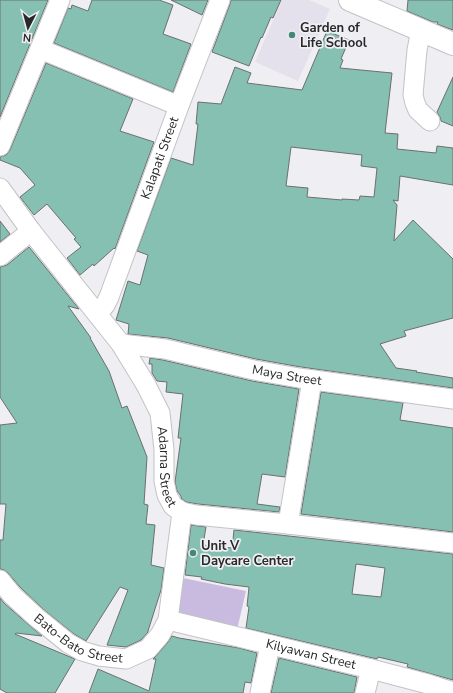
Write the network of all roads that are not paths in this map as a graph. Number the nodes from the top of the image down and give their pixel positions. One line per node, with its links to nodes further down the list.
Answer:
1 (60, 0): 6 (street)
2 (220, 0): 7 (street, Kalapati Street)
3 (350, 0): 4 (main road)
4 (421, 30): 5 (main road); 8 (street)
5 (453, 44)
6 (40, 49): 7 (street); 9 (street)
7 (179, 106): 13 (street, Kalapati Street)
8 (430, 121)
9 (0, 146)
10 (0, 188): 11 (street, Adarna Street)
11 (31, 231): 12 (street); 13 (street, Adarna Street)
12 (0, 256)
13 (97, 314): 14 (street, Adarna Street)
14 (121, 344): 15 (street, Maya Street); 17 (street, Adarna Street)
15 (312, 380): 16 (street, Maya Street); 18 (street)
16 (453, 399)
17 (182, 512): 18 (street, Adarna Street); 21 (street, Bato-Bato Street)
18 (288, 524): 19 (street, Adarna Street)
19 (453, 543)
20 (0, 580): 21 (street, Bato-Bato Street)
21 (168, 620): 22 (street, Kilyawan Street)
22 (270, 645): 23 (street, Kilyawan Street); 26 (street)
23 (371, 669): 24 (street, Kilyawan Street); 27 (street)
24 (427, 688): 25 (street, Kilyawan Street)
25 (453, 692)
26 (260, 693)
27 (365, 693)

